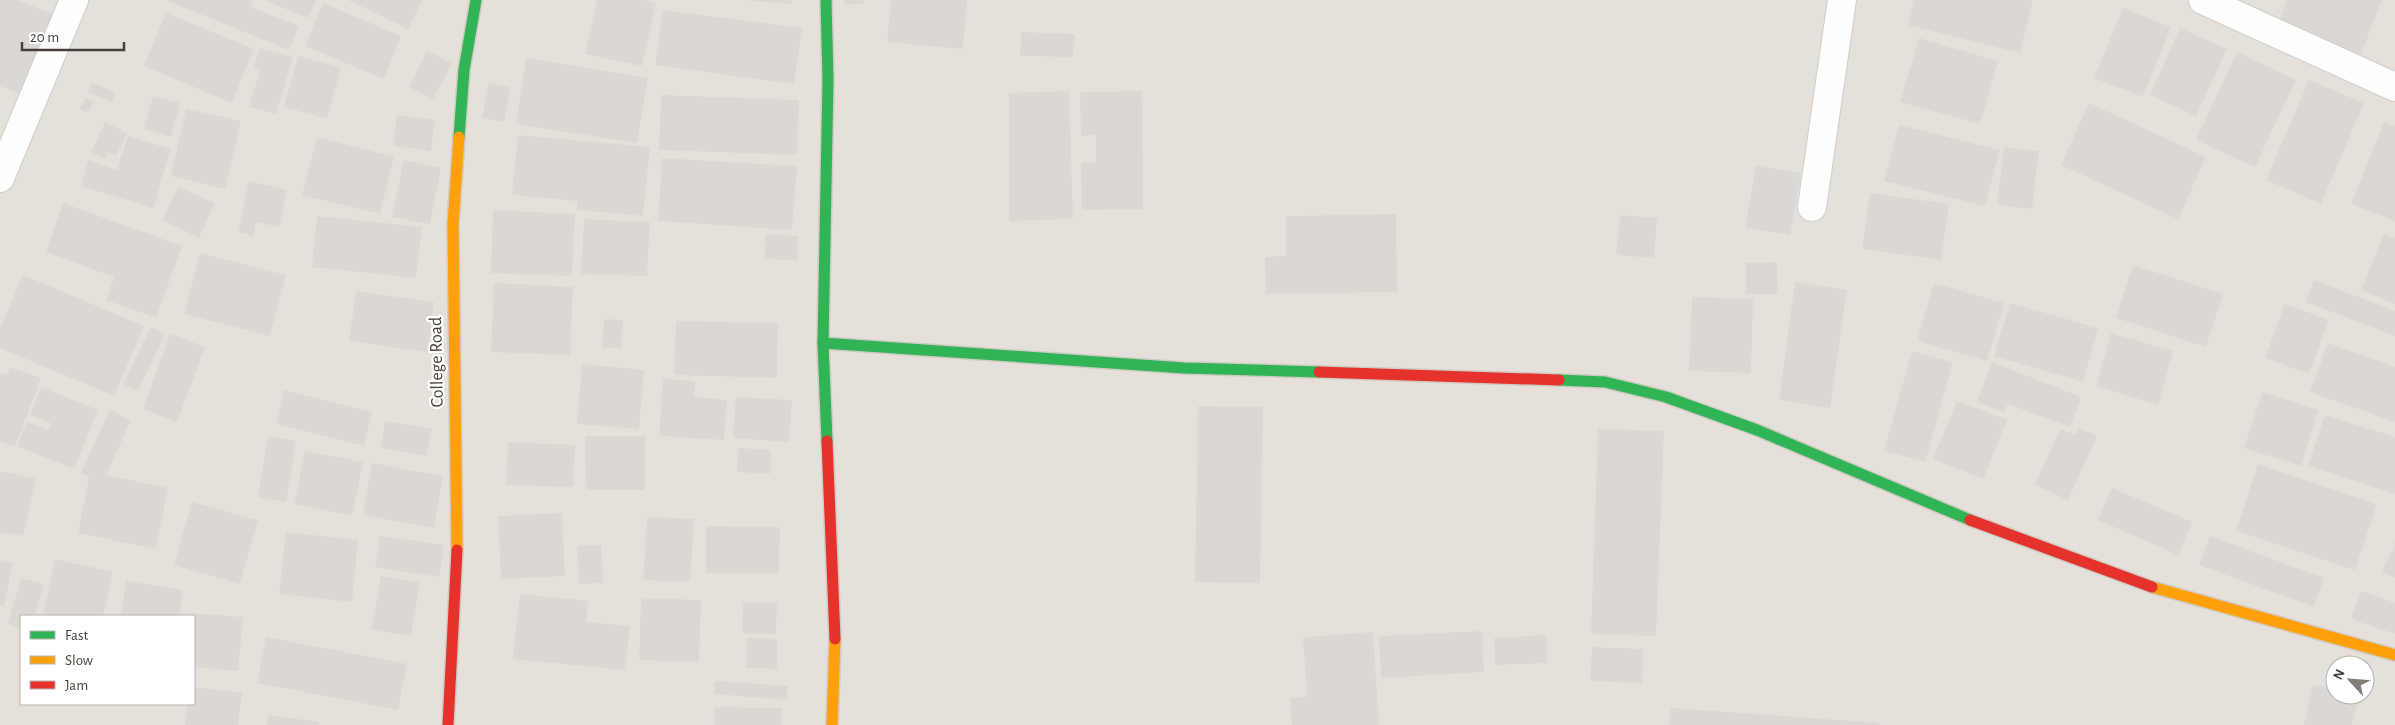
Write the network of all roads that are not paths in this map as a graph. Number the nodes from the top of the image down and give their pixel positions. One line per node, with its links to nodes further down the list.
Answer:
1 (74, 0): 7 (street)
2 (476, 0): 11 (street, College Road)
3 (826, 0): 9 (street)
4 (1842, 0): 8 (street)
5 (2203, 0): 6 (street)
6 (2395, 87)
7 (0, 178)
8 (1812, 207)
9 (823, 343): 10 (street); 12 (street)
10 (2395, 655)
11 (448, 725)
12 (832, 725)

